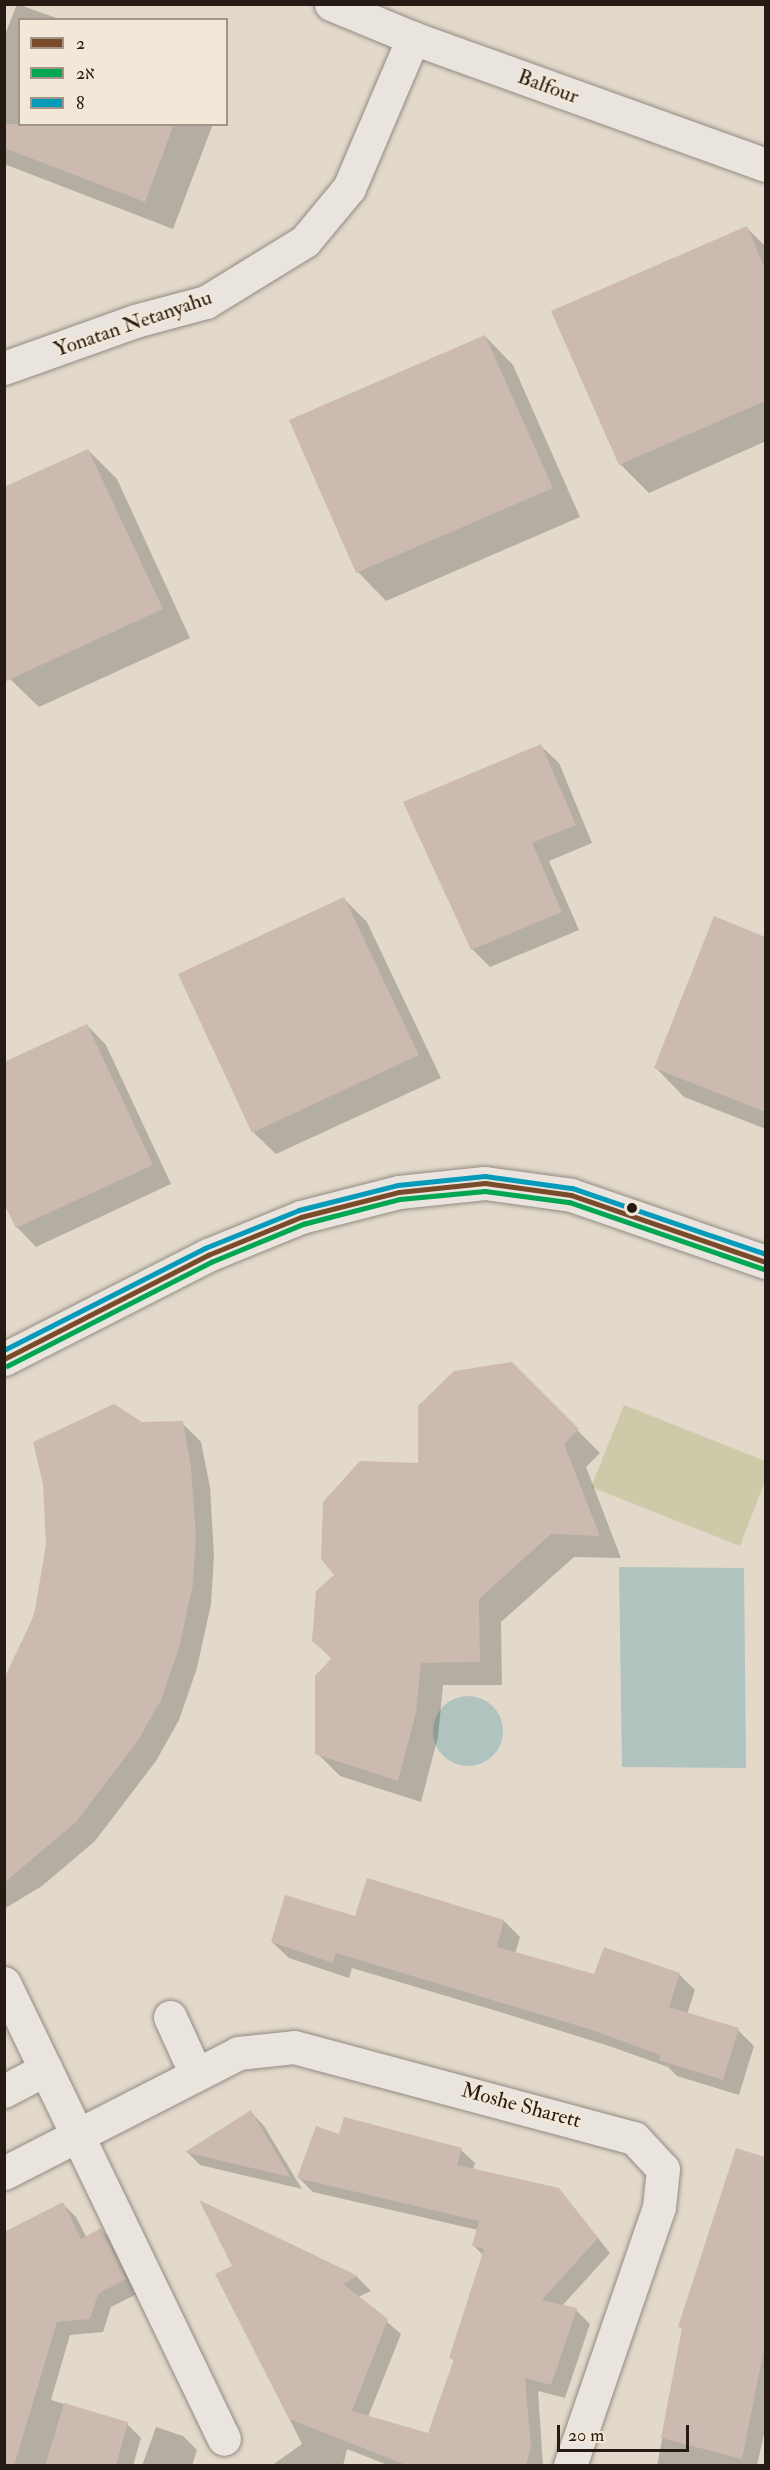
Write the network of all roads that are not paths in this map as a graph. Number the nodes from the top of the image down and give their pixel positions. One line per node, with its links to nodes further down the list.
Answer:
1 (331, 4): 2 (street, Balfour)
2 (412, 38): 3 (street, Balfour); 4 (street, Yonatan Netanyahu)
3 (765, 165)
4 (4, 368)
5 (765, 1262): 6 (street)
6 (4, 1359)
7 (4, 1983): 9 (street)
8 (170, 2018): 10 (street)
9 (46, 2069): 11 (street); 12 (street)
10 (195, 2072): 12 (street, Moshe Sharett); 15 (street, Moshe Sharett)
11 (4, 2091)
12 (77, 2132): 13 (street, Moshe Sharett); 14 (street)
13 (4, 2173)
14 (224, 2439)
15 (570, 2466)

